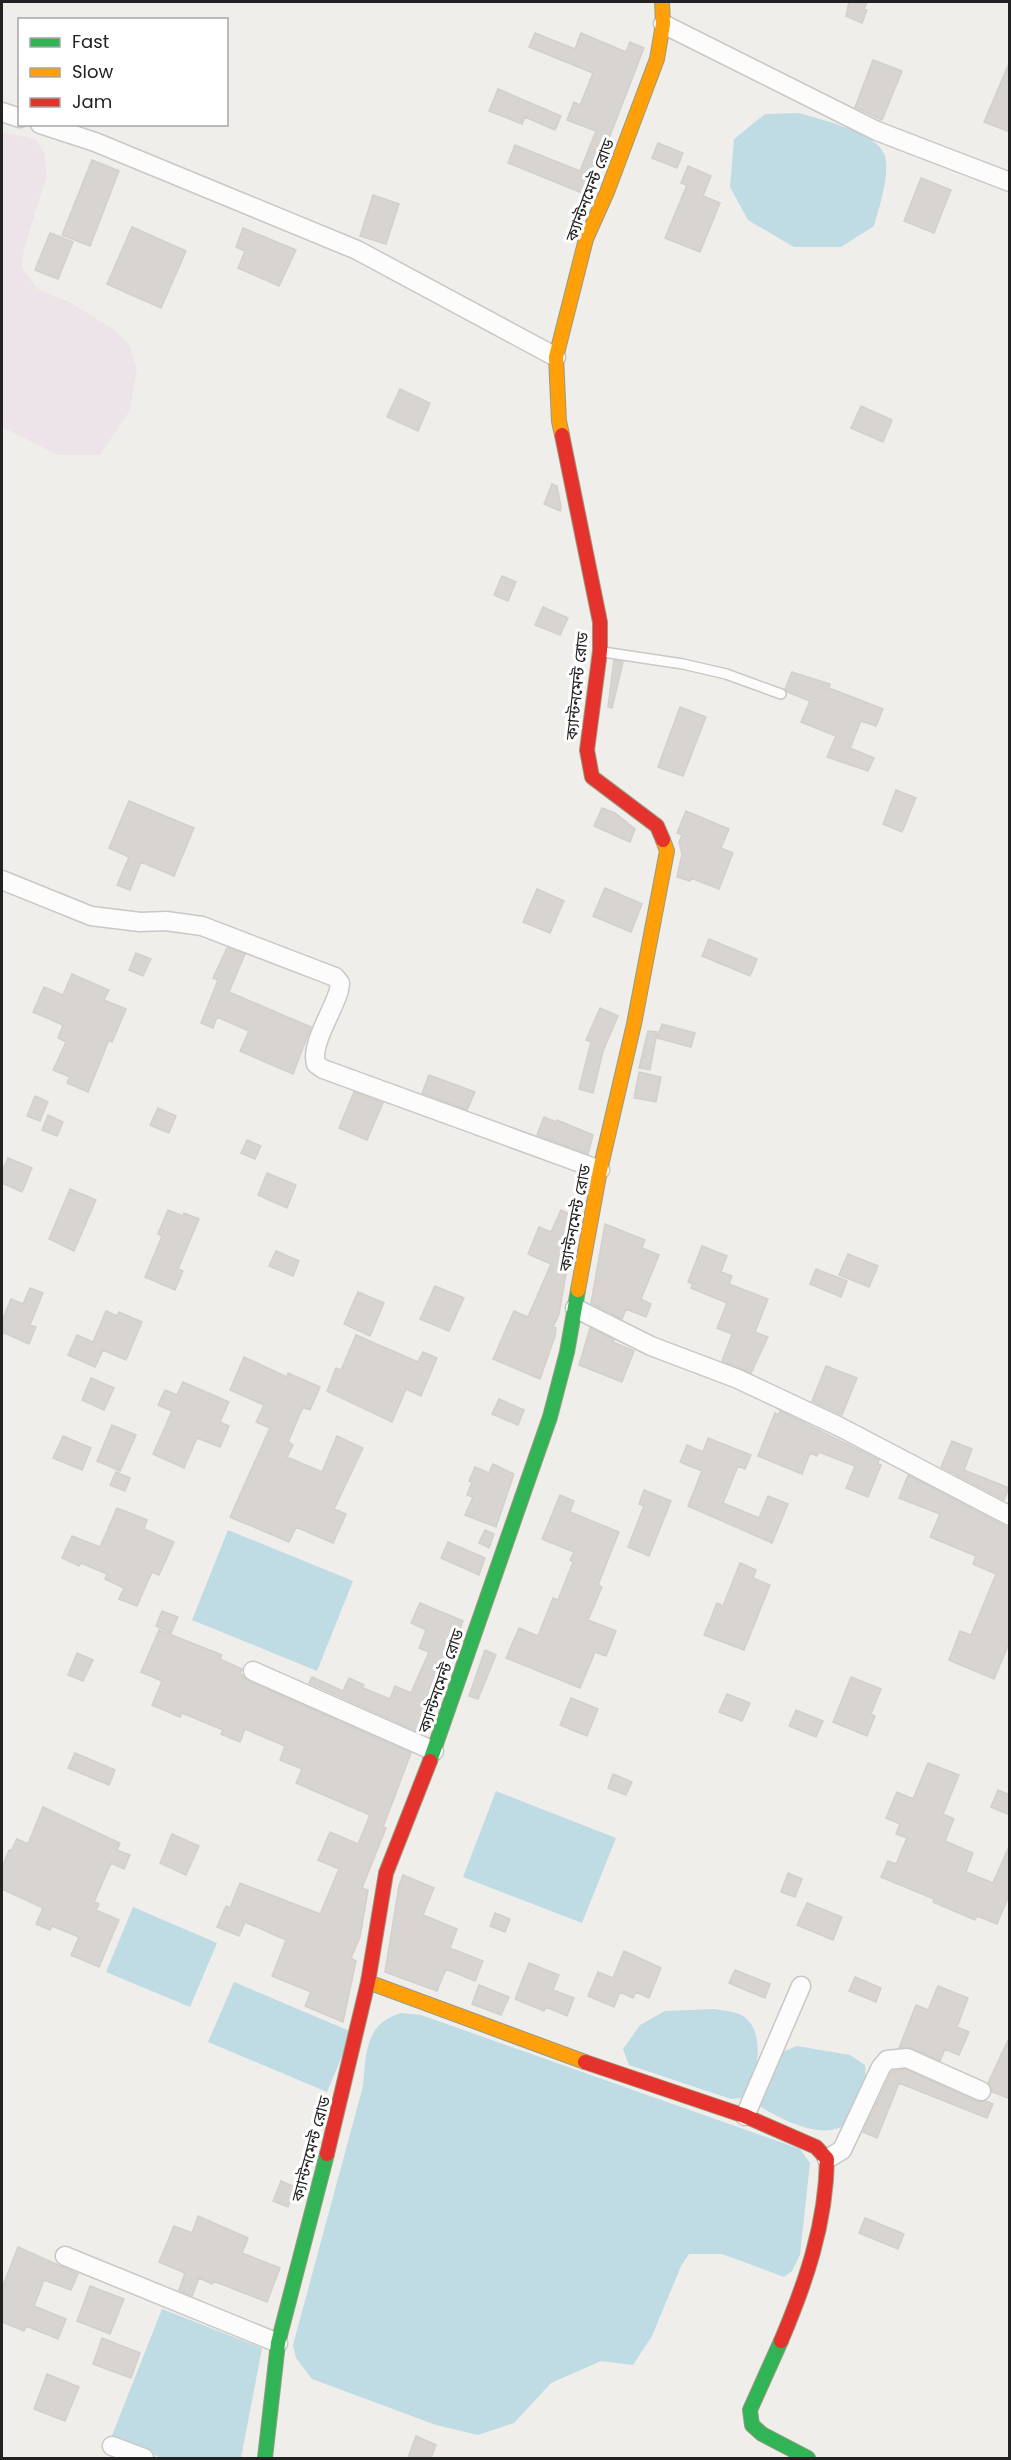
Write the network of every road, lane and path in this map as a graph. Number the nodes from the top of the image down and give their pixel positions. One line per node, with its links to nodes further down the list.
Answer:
1 (662, 2): 2 (main road, ক্যান্টনমেন্ট রোড)
2 (663, 24): 6 (street); 7 (main road, ক্যান্টনমেন্ট রোড)
3 (2, 112): 4 (street)
4 (18, 117)
5 (46, 126): 7 (street)
6 (1010, 182)
7 (556, 357): 8 (main road, ক্যান্টনমেন্ট রোড)
8 (600, 651): 9 (lane); 11 (main road, ক্যান্টনমেন্ট রোড)
9 (782, 694)
10 (2, 880): 11 (street)
11 (600, 1170): 12 (main road, ক্যান্টনমেন্ট রোড)
12 (575, 1308): 13 (street); 15 (main road, ক্যান্টনমেন্ট রোড)
13 (1010, 1516)
14 (253, 1671): 15 (street)
15 (434, 1751): 16 (main road, ক্যান্টনমেন্ট রোড)
16 (368, 1982): 19 (main road); 22 (main road, ক্যান্টনমেন্ট রোড)
17 (801, 1986): 19 (street)
18 (981, 2091): 20 (street)
19 (745, 2116): 20 (main road)
20 (827, 2159): 26 (main road)
21 (65, 2256): 22 (street)
22 (278, 2343): 25 (main road, ক্যান্টনমেন্ট রোড)
23 (112, 2446): 24 (street)
24 (144, 2458)
25 (265, 2458)
26 (808, 2458)

